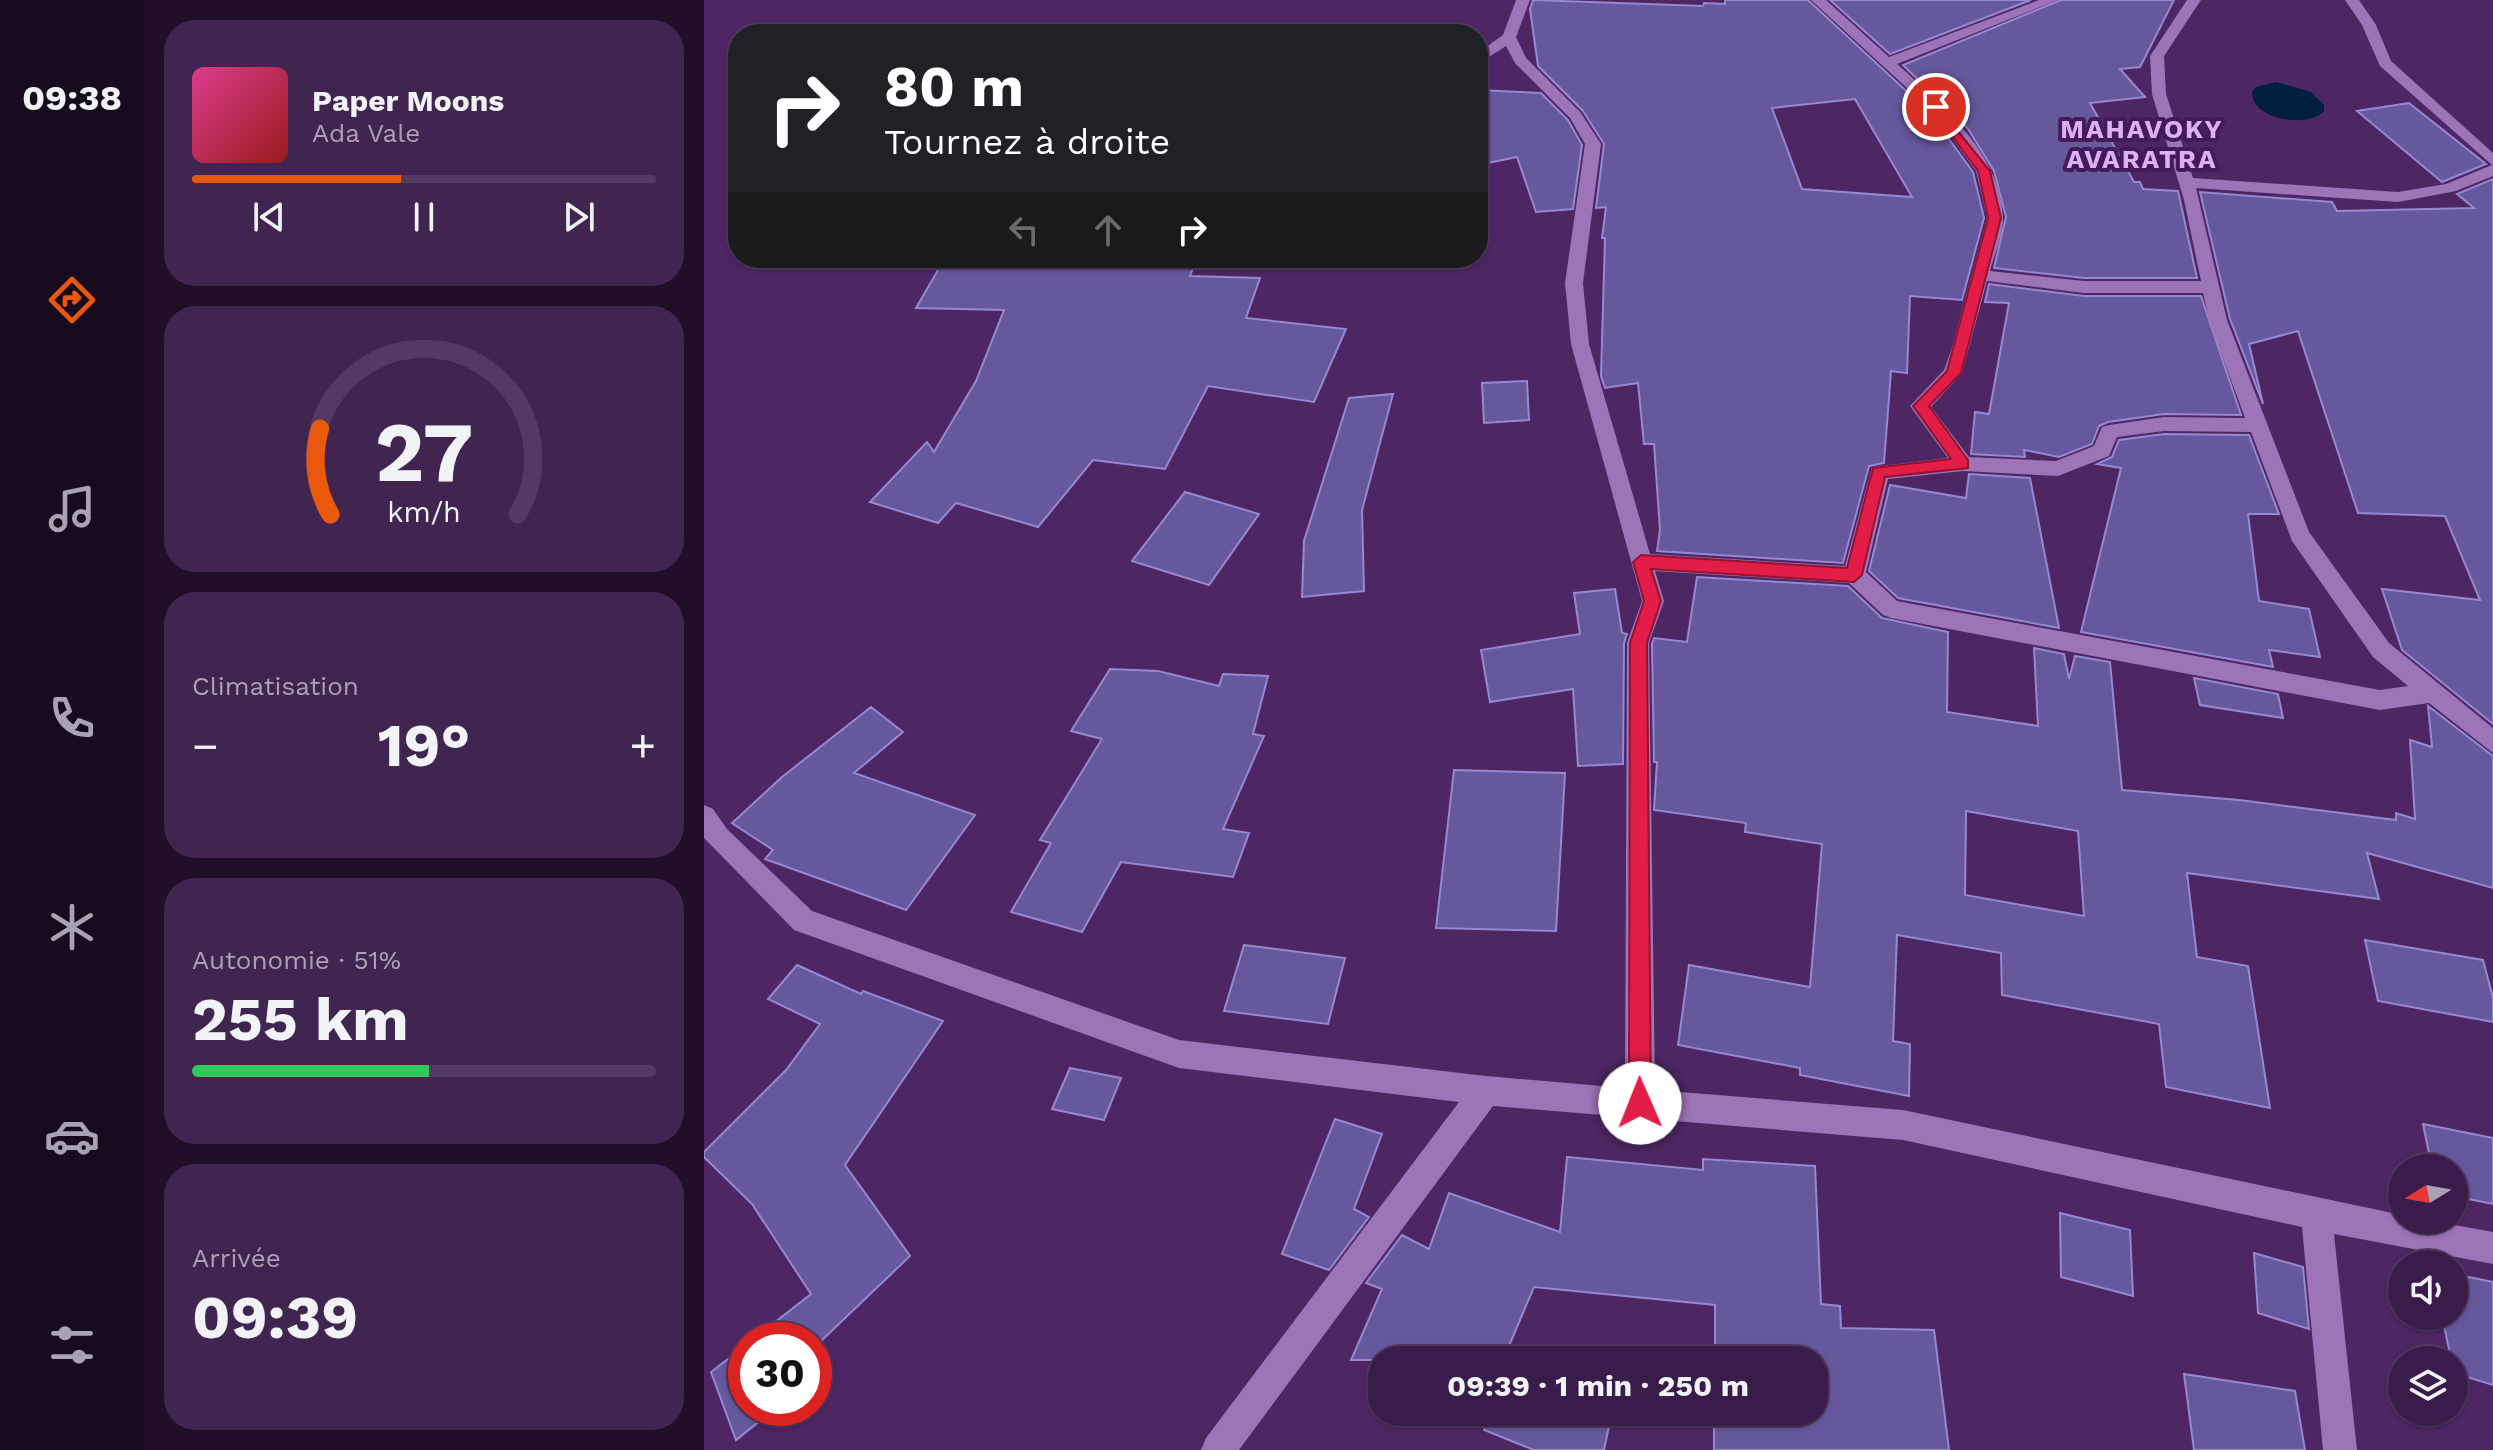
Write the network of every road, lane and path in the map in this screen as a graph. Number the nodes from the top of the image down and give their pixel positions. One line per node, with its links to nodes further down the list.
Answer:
1 (1523, 0): 6 (street)
2 (1818, 0): 8 (street)
3 (2051, 0): 8 (street)
4 (2194, 0): 11 (street)
5 (2352, 0): 9 (street)
6 (1509, 37): 7 (street); 16 (street)
7 (1488, 53)
8 (1888, 62): 12 (street)
9 (2493, 161)
10 (2493, 170): 11 (street)
11 (2187, 182): 13 (street)
12 (1979, 275): 13 (street); 15 (street)
13 (2211, 287): 14 (street)
14 (2258, 425): 15 (street); 18 (street)
15 (1963, 464): 17 (street)
16 (1641, 562): 17 (street); 22 (street)
17 (1854, 575): 18 (street)
18 (2430, 693): 19 (street)
19 (2493, 742)
20 (704, 817): 21 (street)
21 (1486, 1091): 22 (street); 25 (street)
22 (1640, 1103): 23 (street)
23 (2316, 1215): 24 (street); 26 (street)
24 (2493, 1248)
25 (1218, 1450)
26 (2340, 1450)

